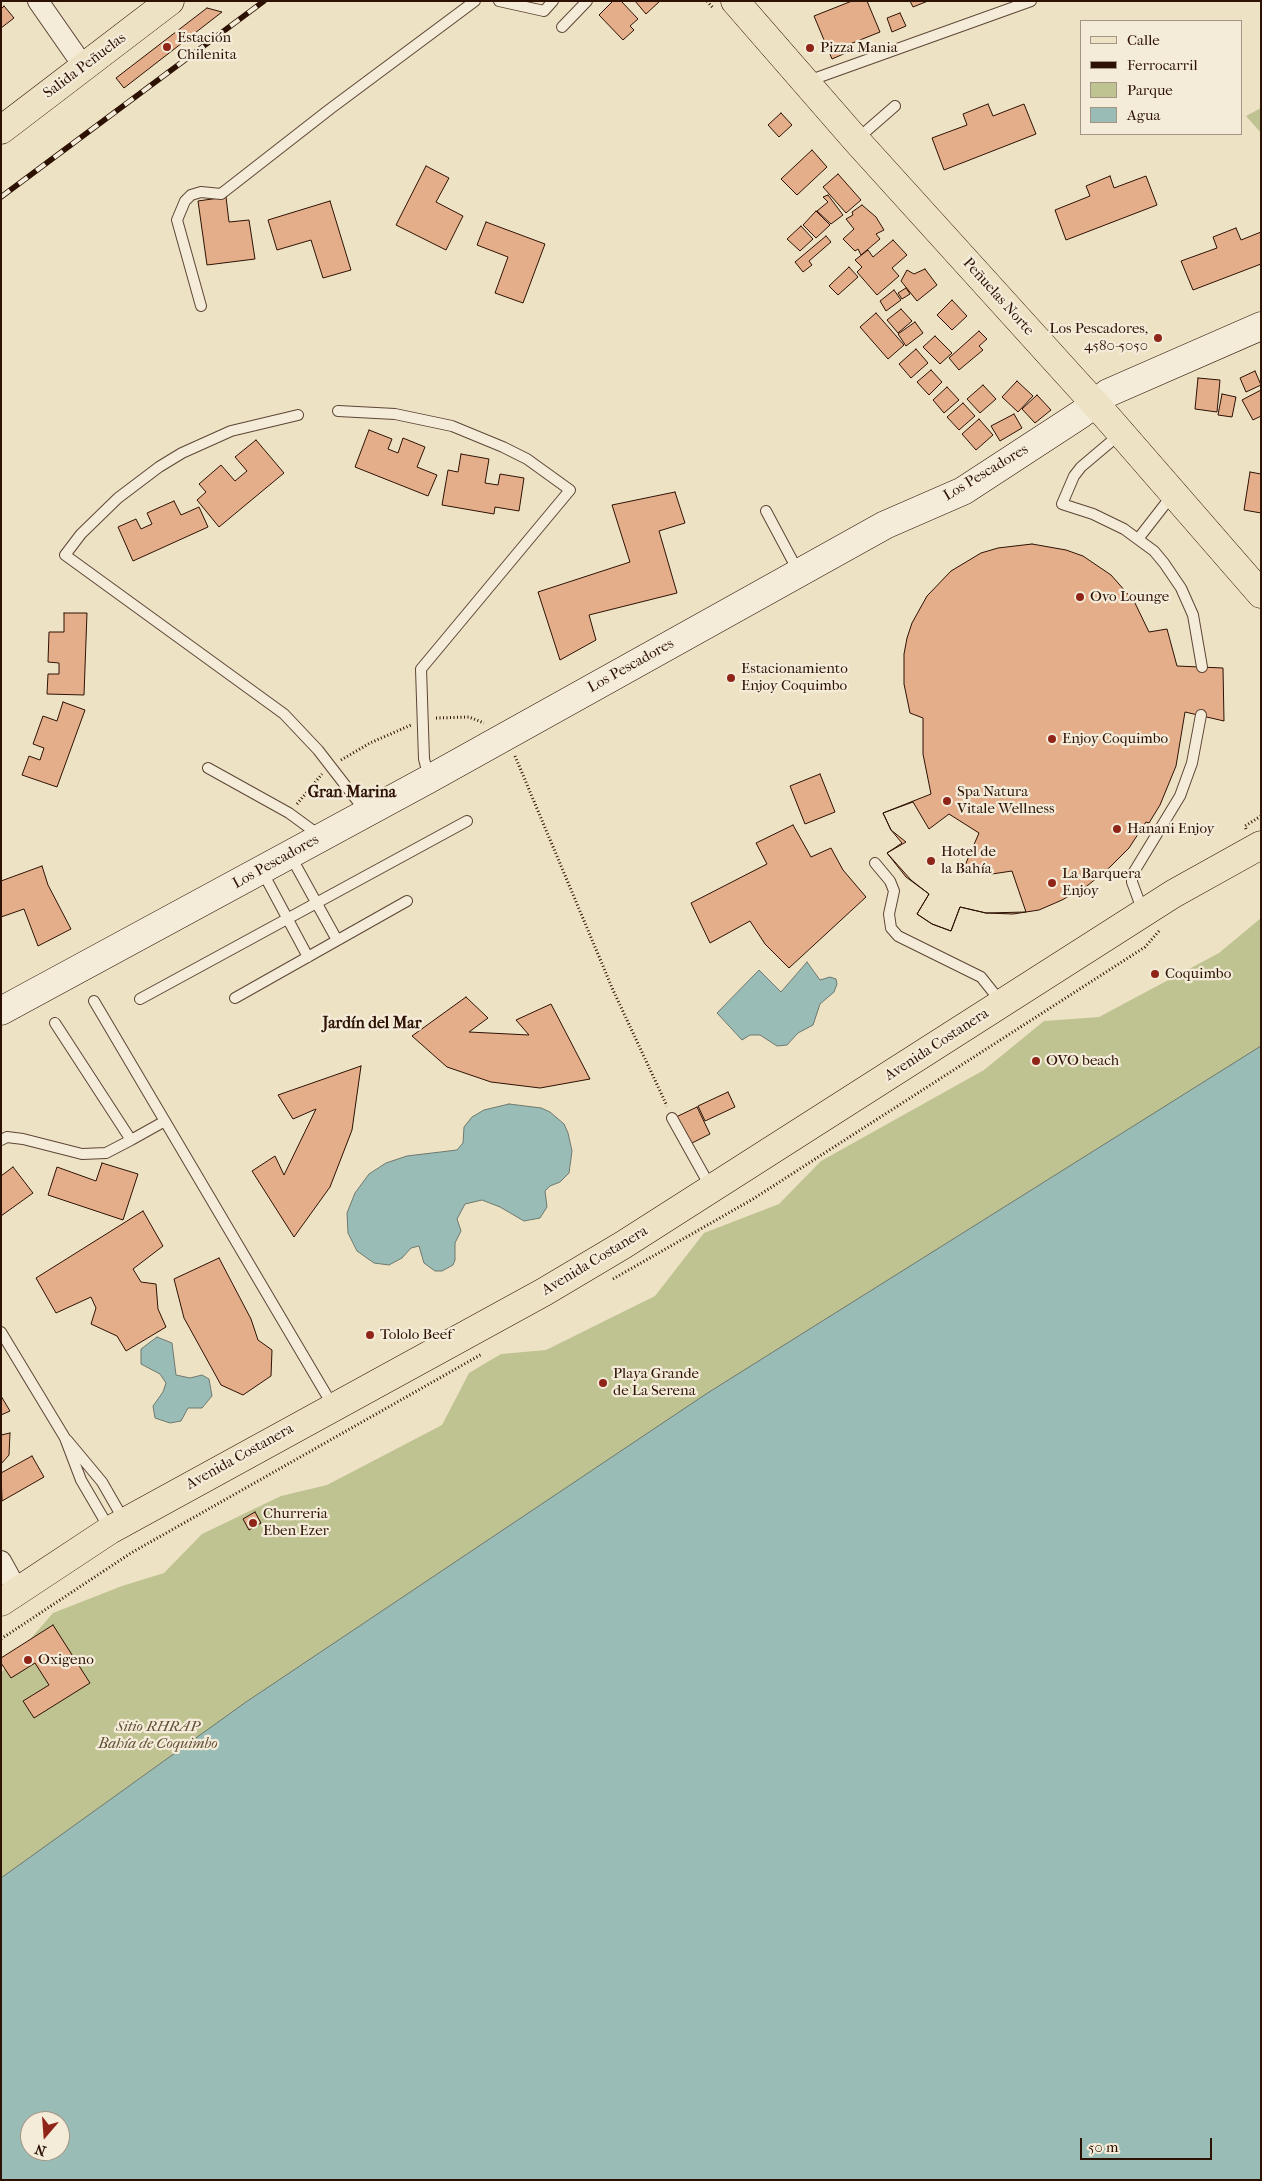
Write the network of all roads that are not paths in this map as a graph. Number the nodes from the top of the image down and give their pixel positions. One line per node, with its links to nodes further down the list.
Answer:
1 (38, 1): 10 (street)
2 (170, 1): 10 (main road, Salida Peñuelas)
3 (475, 1): 15 (lane)
4 (499, 1): 5 (lane)
5 (553, 1)
6 (586, 1): 9 (lane)
7 (1031, 1): 11 (lane)
8 (739, 3): 11 (main road, Peñuelas Norte)
9 (562, 27)
10 (84, 67): 13 (main road, Salida Peñuelas)
11 (805, 82): 14 (main road, Peñuelas Norte)
12 (895, 106): 14 (lane)
13 (1, 130)
14 (856, 140): 17 (main road, Peñuelas Norte)
15 (201, 306)
16 (1261, 326): 17 (street, Los Pescadores)
17 (1095, 404): 20 (main road, Peñuelas Norte); 24 (street, Los Pescadores)
18 (338, 411): 29 (lane)
19 (298, 415): 30 (lane)
20 (1120, 434): 21 (main road, Peñuelas Norte); 23 (lane)
21 (1173, 494): 23 (lane); 25 (main road, Peñuelas Norte)
22 (766, 512): 24 (lane)
23 (1138, 539): 26 (lane)
24 (799, 572): 29 (street, Los Pescadores)
25 (1261, 594)
26 (1202, 667)
27 (1201, 716): 41 (lane)
28 (208, 768): 33 (lane)
29 (429, 779): 30 (street, Los Pescadores)
30 (366, 813): 33 (street, Los Pescadores)
31 (467, 820): 40 (lane)
32 (1261, 826): 38 (main road, Avenida Costanera)
33 (322, 837): 35 (street, Los Pescadores)
34 (1261, 845): 38 (main road, Avenida Costanera)
35 (289, 854): 37 (street, Los Pescadores); 40 (lane)
36 (875, 863): 48 (lane)
37 (261, 870): 42 (lane); 49 (street, Los Pescadores)
38 (1173, 894): 41 (main road, Avenida Costanera)
39 (408, 901): 43 (lane)
40 (316, 903): 42 (lane); 43 (lane)
41 (1143, 913): 48 (main road, Avenida Costanera)
42 (286, 918): 44 (lane); 46 (lane)
43 (337, 940): 44 (lane)
44 (308, 957): 45 (lane)
45 (235, 998)
46 (140, 999)
47 (94, 1001): 52 (lane)
48 (1002, 1003): 55 (main road, Avenida Costanera)
49 (1, 1010)
50 (55, 1023): 54 (lane)
51 (672, 1118): 55 (lane)
52 (165, 1121): 54 (lane); 57 (lane)
53 (1, 1140): 54 (lane)
54 (132, 1140)
55 (712, 1189): 57 (main road, Avenida Costanera)
56 (1, 1332): 58 (lane)
57 (334, 1406): 59 (main road, Avenida Costanera)
58 (64, 1438): 59 (lane); 59 (lane)
59 (118, 1526): 61 (main road, Avenida Costanera)
60 (1, 1561): 61 (street)
61 (9, 1596)

